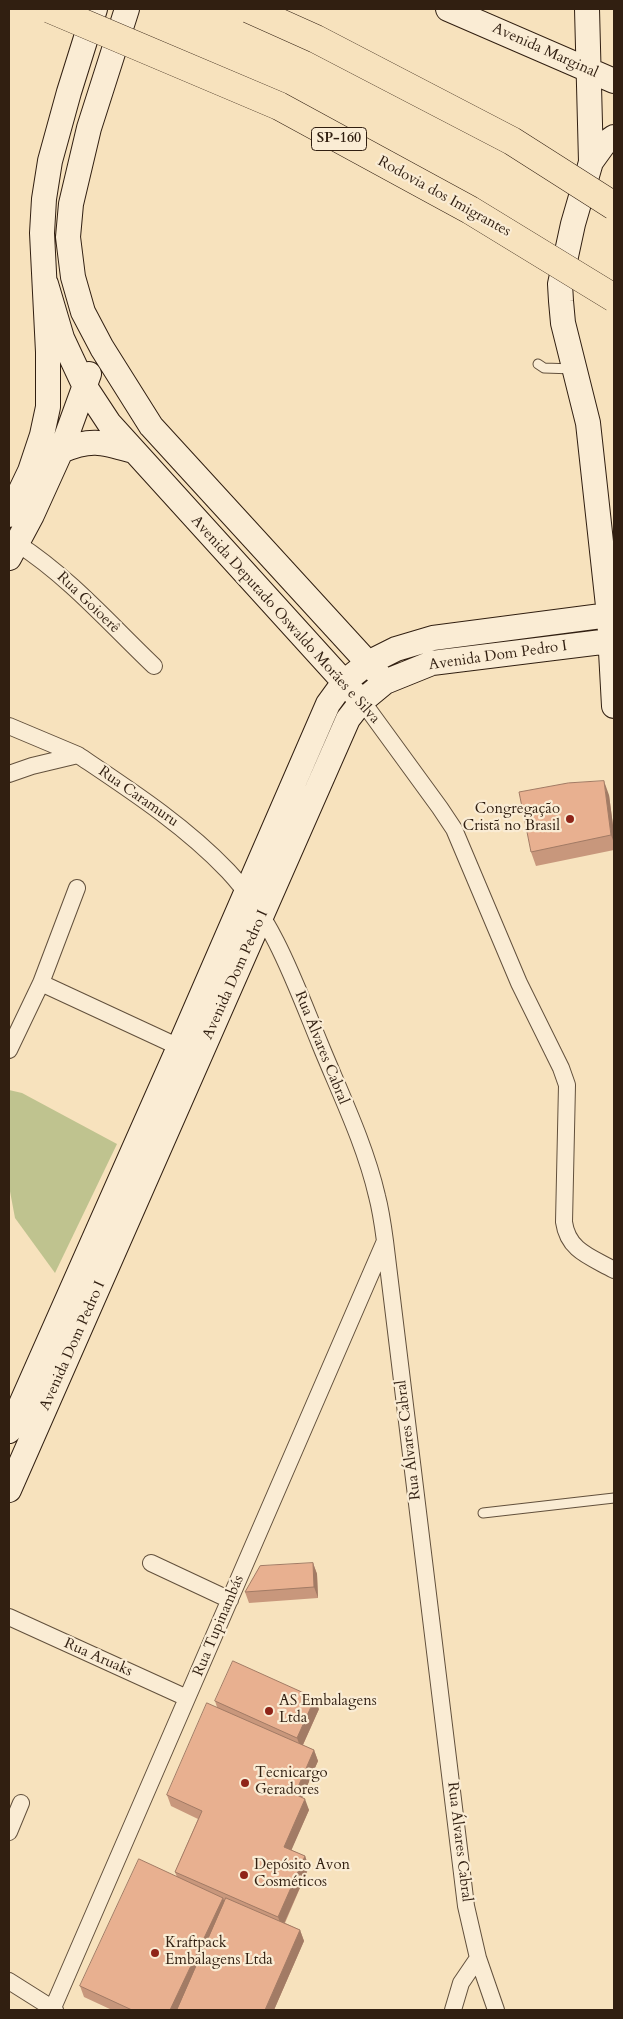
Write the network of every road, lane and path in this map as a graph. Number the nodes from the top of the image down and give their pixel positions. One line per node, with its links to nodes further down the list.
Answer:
1 (50, 9): 13 (highway, Rodovia dos Imigrantes / SP-160, bridge)
2 (95, 9): 12 (street)
3 (127, 9): 14 (street, Avenida Deputado Oswaldo Morães e Silva)
4 (249, 9): 11 (highway, bridge)
5 (448, 9): 7 (street, Avenida Marginal)
6 (587, 9): 7 (street)
7 (589, 71): 8 (street, Avenida Marginal); 10 (street)
8 (614, 81)
9 (614, 137): 10 (street)
10 (591, 162): 16 (street)
11 (614, 206)
12 (46, 284): 17 (street, Avenida Deputado Oswaldo Morães e Silva); 20 (street)
13 (614, 298)
14 (102, 348): 17 (street); 24 (street, Avenida Deputado Oswaldo Morães e Silva)
15 (538, 364): 16 (lane)
16 (574, 369): 22 (street)
17 (84, 384): 18 (street, Avenida Deputado Oswaldo Morães e Silva); 19 (street)
18 (133, 451): 19 (street); 26 (street, Avenida Deputado Oswaldo Morães e Silva)
19 (61, 452): 21 (street)
20 (9, 516)
21 (13, 551): 25 (street, Rua Goioerê)
22 (609, 615): 23 (street); 24 (street, Avenida Dom Pedro I)
23 (610, 641): 27 (street, Avenida Dom Pedro I); 29 (street)
24 (368, 663): 26 (street, Avenida Dom Pedro I); 27 (street, Avenida Deputado Oswaldo Morães e Silva)
25 (154, 666)
26 (344, 682): 28 (street, Avenida Deputado Oswaldo Morães e Silva); 34 (street, Avenida Dom Pedro I)
27 (385, 682): 28 (street, Avenida Dom Pedro I)
28 (362, 701): 35 (street, Avenida Dom Pedro I); 40 (street, Avenida Deputado Oswaldo Morães e Silva)
29 (614, 706)
30 (9, 726): 31 (street, Rua Caramuru)
31 (78, 755): 32 (street); 34 (street, Rua Caramuru)
32 (9, 774)
33 (77, 888): 36 (street)
34 (246, 893): 35 (street, Rua Álvares Cabral); 37 (street, Avenida Dom Pedro I)
35 (262, 916): 39 (street, Rua Álvares Cabral); 42 (street, Avenida Dom Pedro I)
36 (41, 983): 37 (street); 38 (street)
37 (179, 1047): 41 (street, Avenida Dom Pedro I)
38 (9, 1050)
39 (385, 1241): 48 (street, Rua Tupinambás); 53 (street, Rua Álvares Cabral)
40 (614, 1270)
41 (36, 1370): 42 (street); 43 (street, Avenida Dom Pedro I)
42 (58, 1379): 44 (street, Avenida Dom Pedro I)
43 (9, 1431)
44 (9, 1490)
45 (614, 1498): 46 (lane)
46 (483, 1513)
47 (151, 1563): 48 (street)
48 (230, 1600): 50 (street, Rua Tupinambás)
49 (9, 1617): 50 (street, Rua Aruaks)
50 (187, 1698): 55 (street, Rua Tupinambás)
51 (21, 1802): 52 (street)
52 (9, 1832)
53 (478, 1958): 56 (street); 57 (street, Rua Álvares Cabral)
54 (9, 1981): 55 (street)
55 (53, 2010)
56 (453, 2010)
57 (496, 2010)

